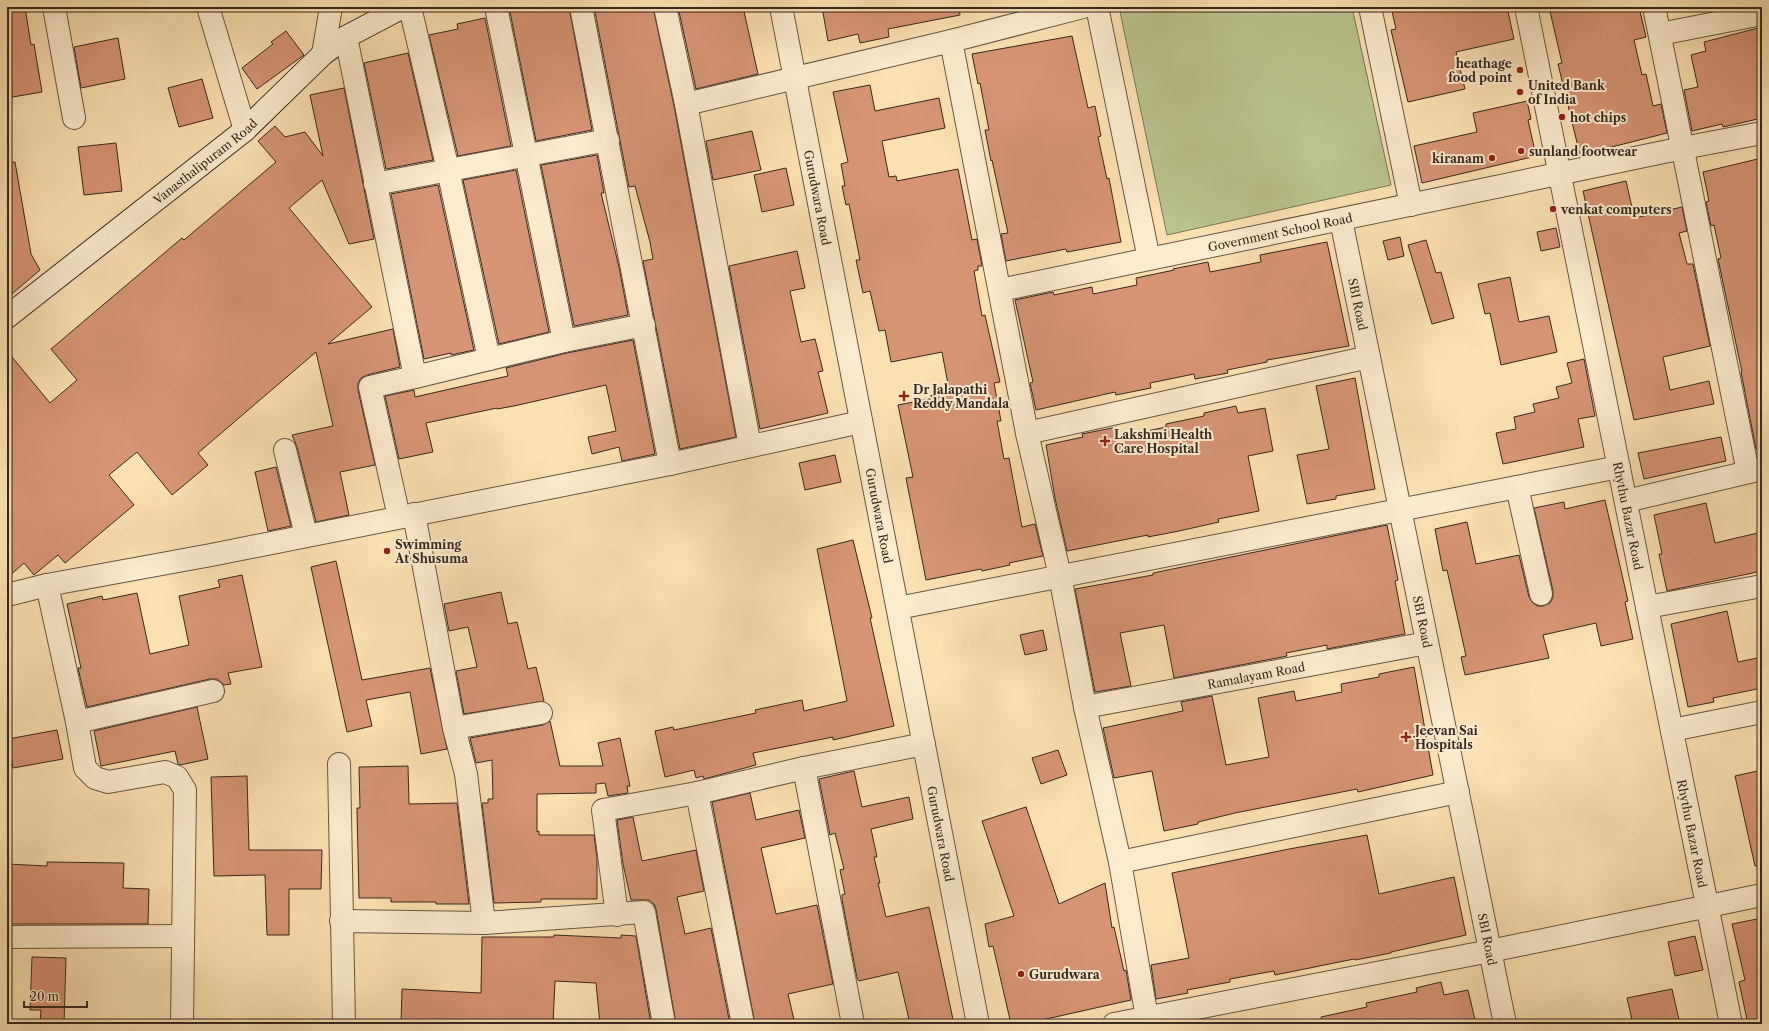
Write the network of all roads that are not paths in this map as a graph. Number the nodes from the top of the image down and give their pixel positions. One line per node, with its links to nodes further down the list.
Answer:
1 (54, 7): 22 (street)
2 (208, 7): 23 (street)
3 (331, 7): 19 (street)
4 (403, 7): 17 (street, Vanasthalipuram Road)
5 (410, 7): 28 (street)
6 (496, 7): 27 (street)
7 (582, 7): 25 (street)
8 (665, 7): 21 (street)
9 (781, 7): 20 (street, Gurudwara Road)
10 (1083, 7): 18 (street)
11 (1097, 7): 33 (street)
12 (1370, 7): 31 (street)
13 (1526, 7): 29 (street, Rhythu Bazar Road)
14 (1654, 7): 16 (street)
15 (1762, 14): 16 (street)
16 (1660, 34): 26 (street)
17 (346, 37): 19 (street, Vanasthalipuram Road); 30 (street)
18 (951, 41): 20 (street); 34 (street)
19 (323, 54): 23 (street, Vanasthalipuram Road)
20 (795, 77): 21 (street); 41 (street, Gurudwara Road)
21 (686, 104): 43 (street)
22 (74, 118)
23 (245, 130): 35 (street, Vanasthalipuram Road)
24 (1762, 133): 26 (street, Government School Road)
25 (608, 140): 27 (street); 36 (street)
26 (1683, 148): 29 (street, Government School Road); 47 (street)
27 (525, 156): 28 (street); 37 (street)
28 (448, 170): 30 (street); 39 (street)
29 (1560, 174): 31 (street, Government School Road); 46 (street, Rhythu Bazar Road)
30 (375, 184): 40 (street)
31 (1411, 205): 32 (street, Government School Road)
32 (1341, 220): 33 (street, Government School Road); 38 (street, SBI Road)
33 (1149, 259): 34 (street, Government School Road)
34 (1000, 290): 42 (street)
35 (7, 317)
36 (644, 325): 37 (street); 45 (street)
37 (564, 342): 39 (street)
38 (1369, 358): 42 (street); 50 (street, SBI Road)
39 (489, 359): 40 (street)
40 (415, 377): 51 (street)
41 (862, 422): 43 (street); 59 (street, Gurudwara Road)
42 (1027, 433): 53 (street)
43 (750, 446): 45 (street)
44 (285, 450): 52 (street)
45 (670, 464): 51 (street)
46 (1619, 467): 48 (street); 49 (street, Rhythu Bazar Road)
47 (1755, 470): 49 (street)
48 (1517, 487): 50 (street); 56 (street)
49 (1626, 501): 58 (street, Rhythu Bazar Road)
50 (1400, 509): 53 (street); 60 (street, SBI Road)
51 (406, 515): 52 (street); 66 (street)
52 (306, 535): 54 (street)
53 (1060, 576): 59 (street); 62 (street)
54 (47, 585): 57 (street); 65 (street)
55 (1762, 586): 58 (street)
56 (1541, 594)
57 (7, 595)
58 (1647, 607): 67 (street, Rhythu Bazar Road)
59 (898, 608): 68 (street, Gurudwara Road)
60 (1427, 643): 62 (street, Ramalayam Road); 71 (street, SBI Road)
61 (213, 691): 65 (street)
62 (1085, 707): 73 (street)
63 (1762, 712): 67 (street)
64 (541, 713): 66 (street)
65 (77, 722): 80 (street)
66 (454, 728): 78 (street)
67 (1672, 730): 75 (street, Rhythu Bazar Road)
68 (924, 744): 70 (street); 88 (street, Gurudwara Road)
69 (338, 764): 77 (street)
70 (804, 768): 72 (street); 87 (street)
71 (1458, 792): 73 (street); 81 (street, SBI Road)
72 (697, 793): 76 (street); 86 (street)
73 (1120, 862): 82 (street)
74 (1762, 895): 75 (street)
75 (1707, 906): 81 (street); 91 (street, Rhythu Bazar Road)
76 (617, 915): 78 (street); 85 (street)
77 (341, 921): 78 (street); 84 (street)
78 (484, 923)
79 (7, 936): 80 (street)
80 (182, 936): 83 (street)
81 (1490, 951): 82 (street); 90 (street, SBI Road)
82 (1147, 1018): 89 (street)
83 (182, 1024)
84 (344, 1024)
85 (664, 1024)
86 (742, 1024)
87 (853, 1024)
88 (978, 1024)
89 (1114, 1024)
90 (1505, 1024)
91 (1731, 1024)

